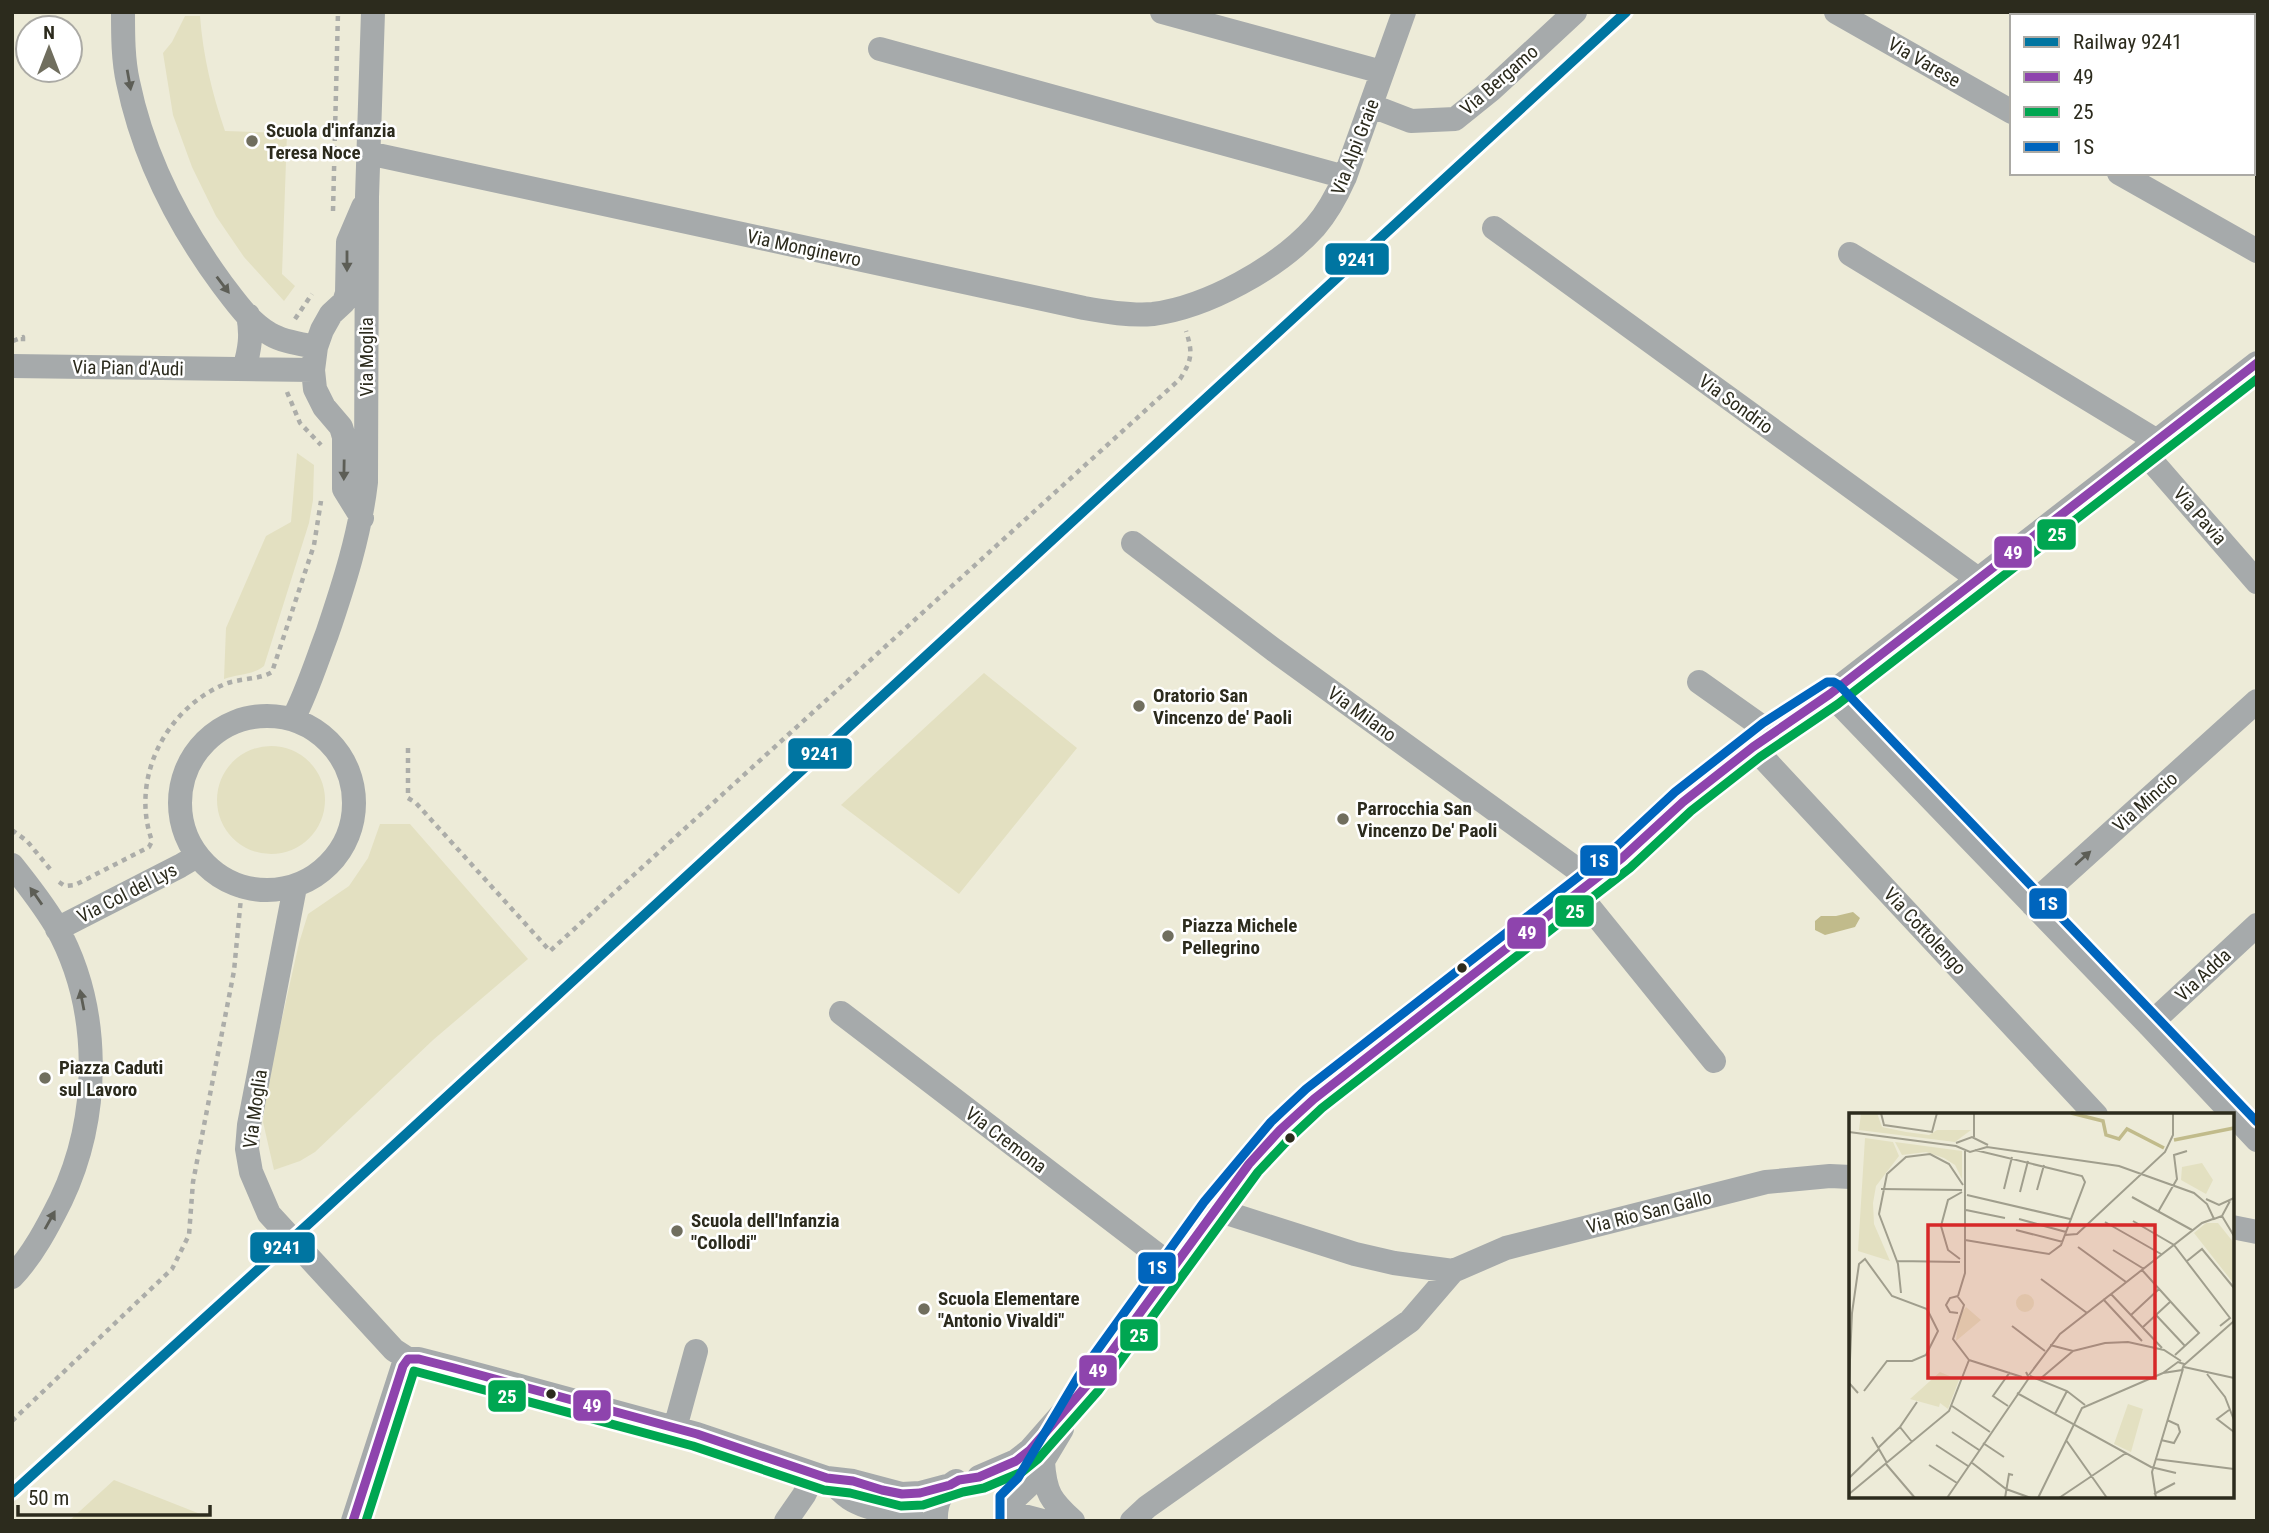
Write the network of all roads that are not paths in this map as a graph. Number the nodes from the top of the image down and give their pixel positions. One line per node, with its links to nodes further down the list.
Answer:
1 (122, 12): 19 (street, one-way to 19)
2 (373, 12): 11 (street, Via Moglia)
3 (1162, 12): 8 (street)
4 (1404, 12): 8 (street, Via Alpi Graie)
5 (1575, 12): 9 (street, Via Bergamo)
6 (1836, 12): 10 (street, Via Varese)
7 (880, 49): 13 (street)
8 (1382, 72): 9 (street, Via Alpi Graie)
9 (1372, 106): 13 (street, Via Alpi Graie)
10 (2010, 111)
11 (368, 153): 14 (street, Via Moglia); 18 (street, Via Monginevro)
12 (2123, 175): 16 (street)
13 (1346, 177): 18 (street, Via Alpi Graie)
14 (367, 197): 20 (street, Via Moglia, one-way to 20); 25 (street, Via Moglia)
15 (1494, 228): 27 (street, Via Sondrio)
16 (2257, 251)
17 (1850, 254): 24 (street, Via Pavia)
18 (1238, 284)
19 (248, 315): 20 (street); 23 (street)
20 (314, 359): 23 (street, Via Pian d'Audi); 25 (street, one-way to 25)
21 (2257, 363): 24 (street)
22 (12, 366): 23 (street, Via Pian d'Audi)
23 (244, 369)
24 (2150, 446): 27 (street); 28 (street, Via Pavia)
25 (362, 518): 32 (street, Via Moglia)
26 (1133, 543): 37 (street, Via Milano)
27 (1978, 579): 30 (street)
28 (2257, 582)
29 (1699, 682): 33 (street)
30 (1830, 694): 33 (street); 38 (street)
31 (2257, 701): 38 (street, Via Mincio, one-way to 31)
32 (293, 719): 34 (street); 36 (street)
33 (1762, 740): 37 (street); 44 (street, Via Cottolengo)
34 (197, 856): 36 (street); 40 (street, Via Col del Lys)
35 (12, 865): 40 (street, Via Col del Lys, one-way to 35)
36 (295, 887): 56 (street, Via Moglia)
37 (1585, 887): 43 (street, Via Milano); 49 (street)
38 (2032, 904): 42 (street)
39 (2257, 925): 42 (street, Via Adda)
40 (57, 929): 54 (street, Via Col del Lys, one-way to 40)
41 (841, 1013): 52 (street, Via Cremona)
42 (2149, 1025): 45 (street)
43 (1714, 1061)
44 (2094, 1113)
45 (2232, 1113)
46 (2234, 1116): 47 (street)
47 (2257, 1140)
48 (1849, 1177): 53 (street, Via Rio San Gallo)
49 (1214, 1209): 52 (street); 53 (street)
50 (2234, 1227): 51 (street)
51 (2257, 1232)
52 (1172, 1266): 57 (street)
53 (1453, 1271): 70 (street, Via Rio San Gallo)
54 (12, 1277)
55 (696, 1350): 58 (street)
56 (408, 1359): 58 (street); 64 (street)
57 (1088, 1384): 59 (street); 61 (street)
58 (675, 1428): 60 (street)
59 (1043, 1462): 63 (street); 69 (street)
60 (821, 1476): 62 (street); 65 (street); 66 (street)
61 (979, 1477): 62 (street); 63 (street)
62 (950, 1485): 67 (street)
63 (1012, 1512): 68 (street)
64 (353, 1521)
65 (786, 1521)
66 (915, 1521)
67 (936, 1521)
68 (1044, 1521)
69 (1073, 1521)
70 (1132, 1521)

